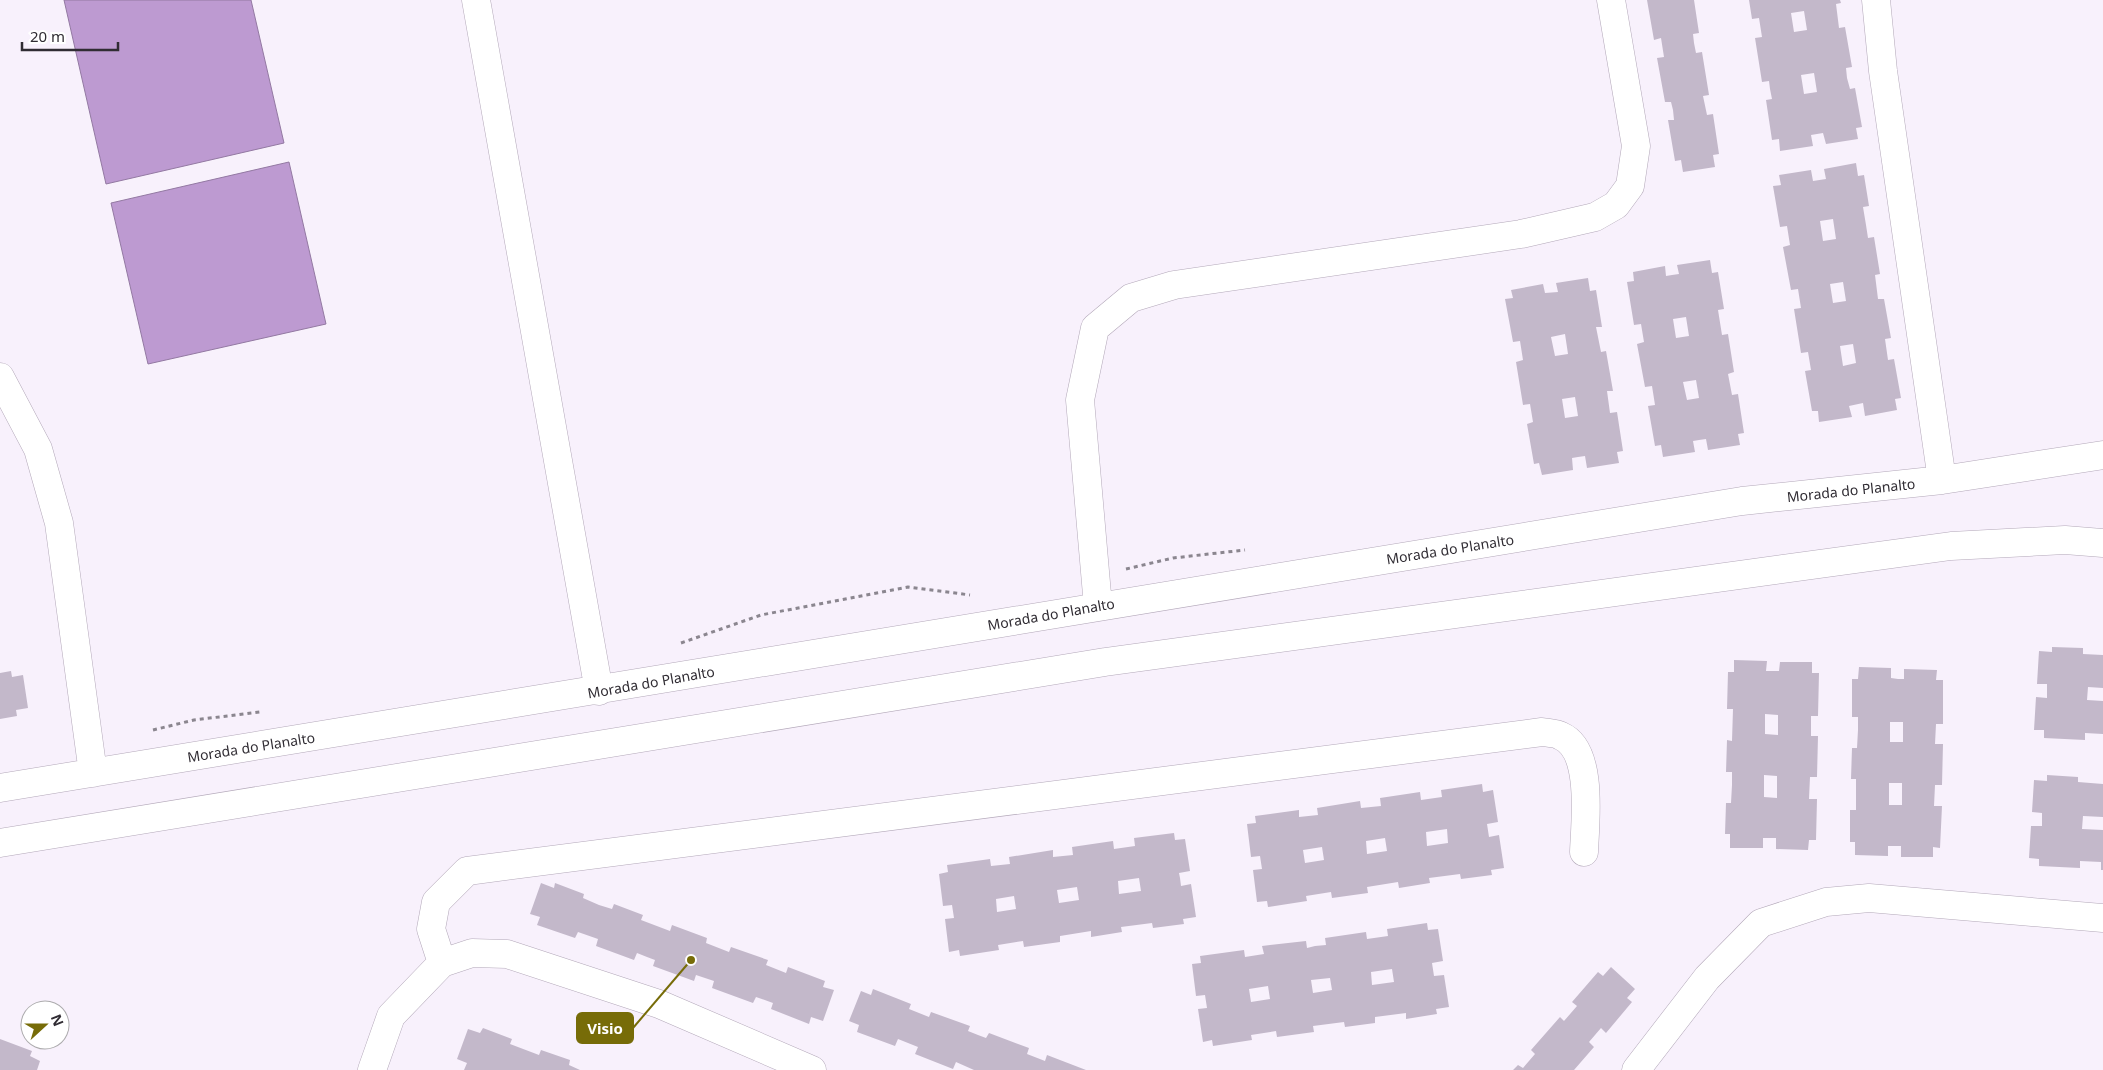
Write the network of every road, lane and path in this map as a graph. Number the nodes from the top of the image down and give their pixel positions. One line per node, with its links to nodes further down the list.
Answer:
1 (476, 0): 9 (street)
2 (1611, 0): 8 (street)
3 (1876, 0): 6 (street)
4 (0, 377): 10 (street)
5 (2103, 455): 6 (street, Morada do Planalto)
6 (1942, 480): 8 (street, Morada do Planalto)
7 (2103, 543): 12 (street)
8 (1098, 606): 9 (street, Morada do Planalto)
9 (599, 691): 10 (street, Morada do Planalto)
10 (93, 773): 11 (street, Morada do Planalto)
11 (0, 788)
12 (0, 844)
13 (1584, 852): 15 (street)
14 (2103, 918): 18 (street)
15 (442, 963): 16 (street); 17 (street)
16 (372, 1070)
17 (812, 1070)
18 (1636, 1070)

